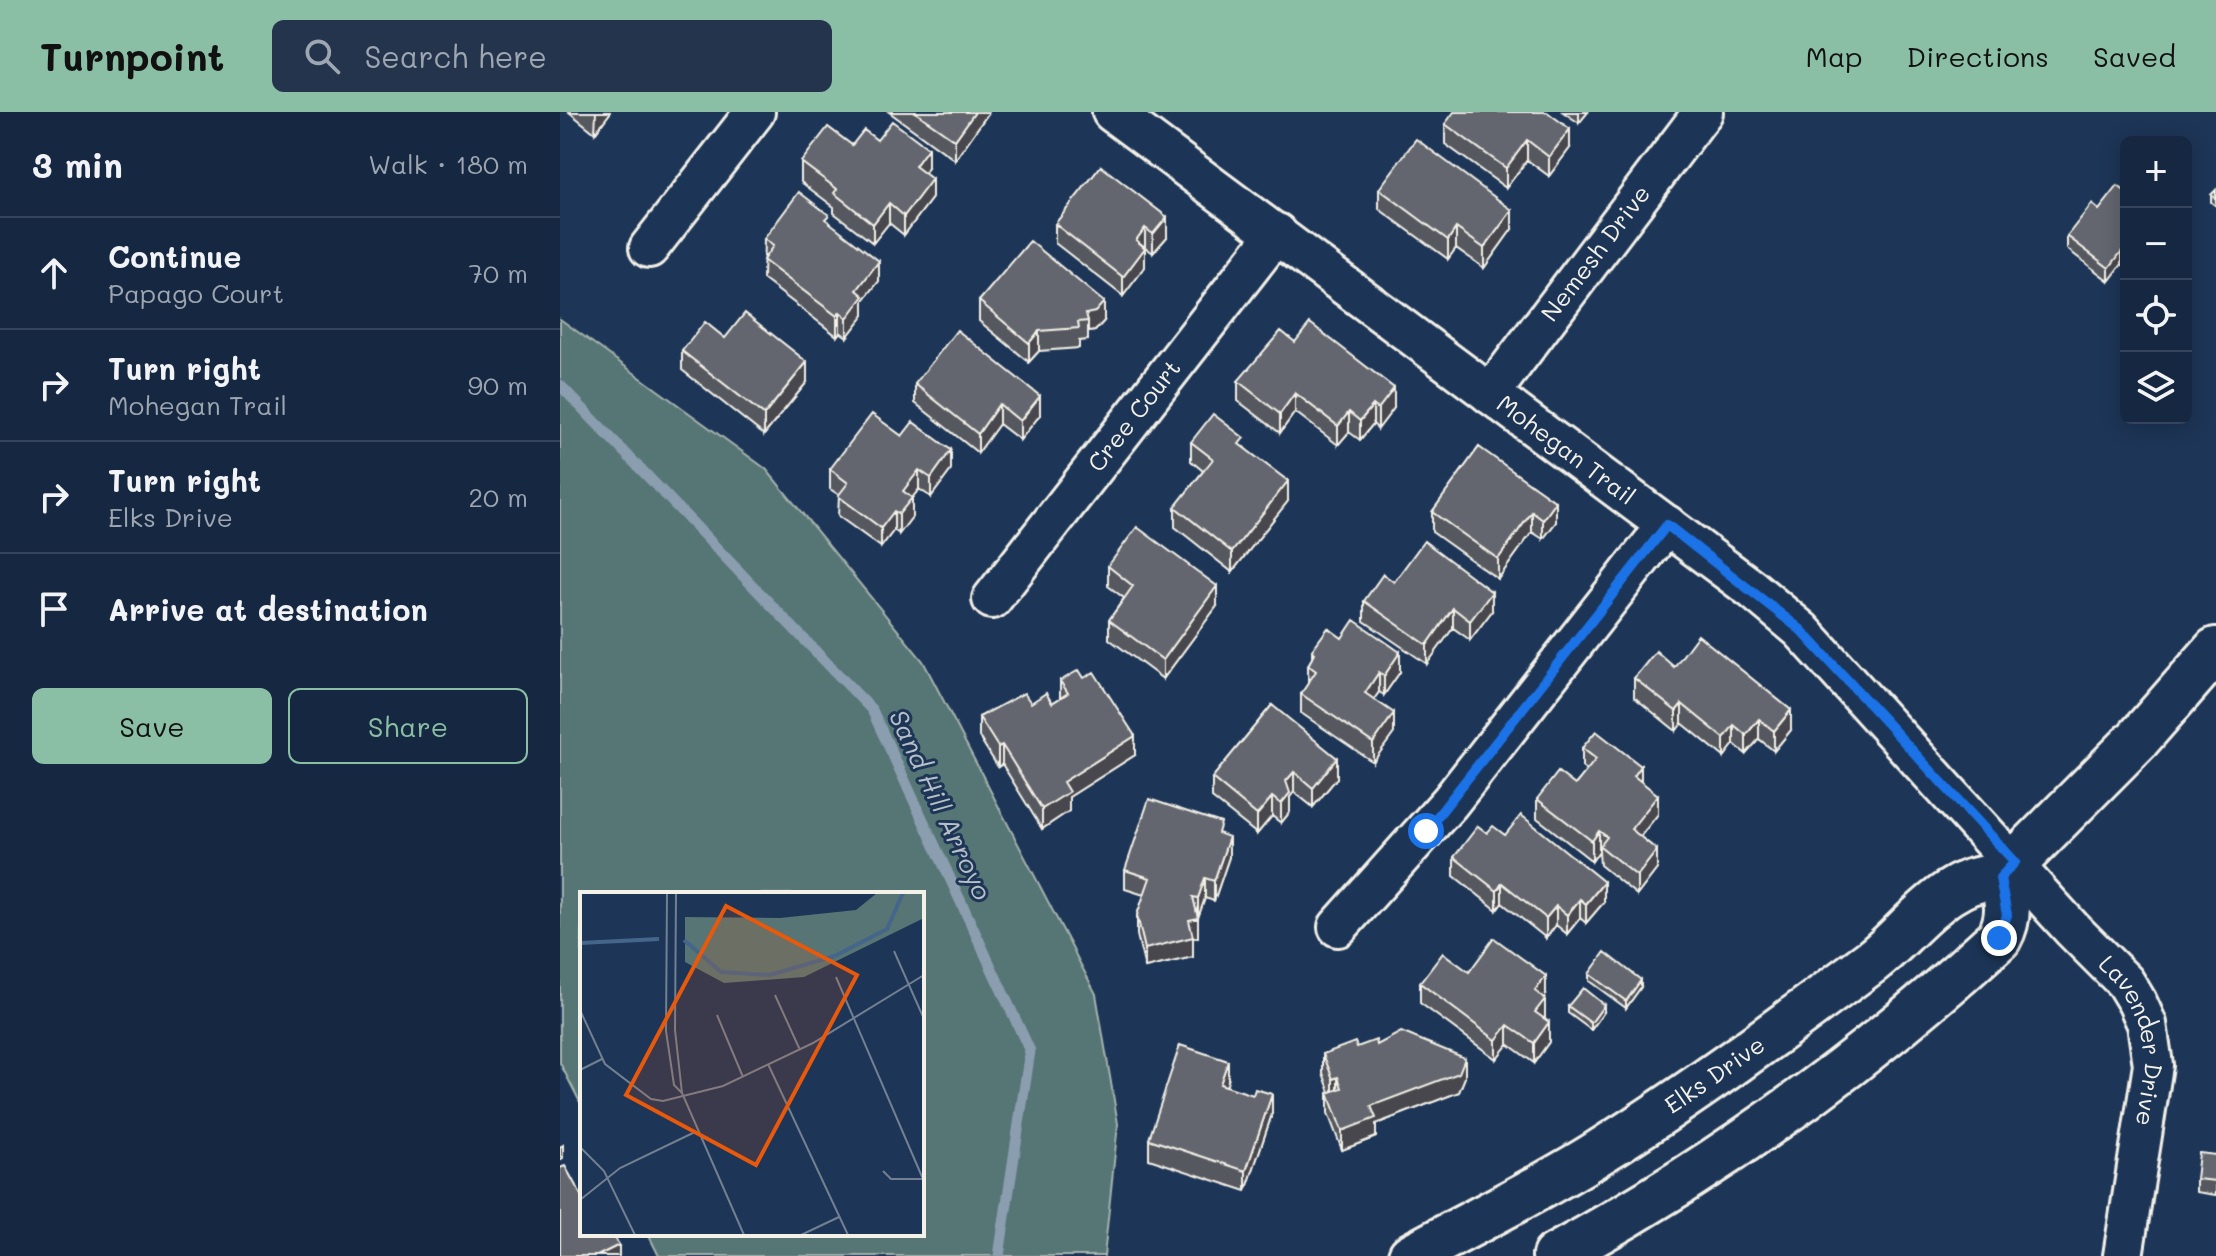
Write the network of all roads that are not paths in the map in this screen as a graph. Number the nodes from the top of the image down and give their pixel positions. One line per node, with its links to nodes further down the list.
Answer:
1 (755, 112): 5 (street)
2 (1112, 112): 4 (street, Mohegan Trail)
3 (1703, 112): 6 (street, Nemesh Drive)
4 (1277, 233): 6 (street, Mohegan Trail); 8 (street, Cree Court)
5 (649, 248)
6 (1490, 394): 7 (street, Mohegan Trail)
7 (1667, 525): 10 (street, Mohegan Trail); 11 (street)
8 (992, 599)
9 (2215, 652): 10 (main road)
10 (2008, 870): 12 (main road, Elks Drive); 13 (main road); 14 (street, Lavender Drive)
11 (1338, 927)
12 (1411, 1256)
13 (1555, 1256)
14 (2123, 1256)

